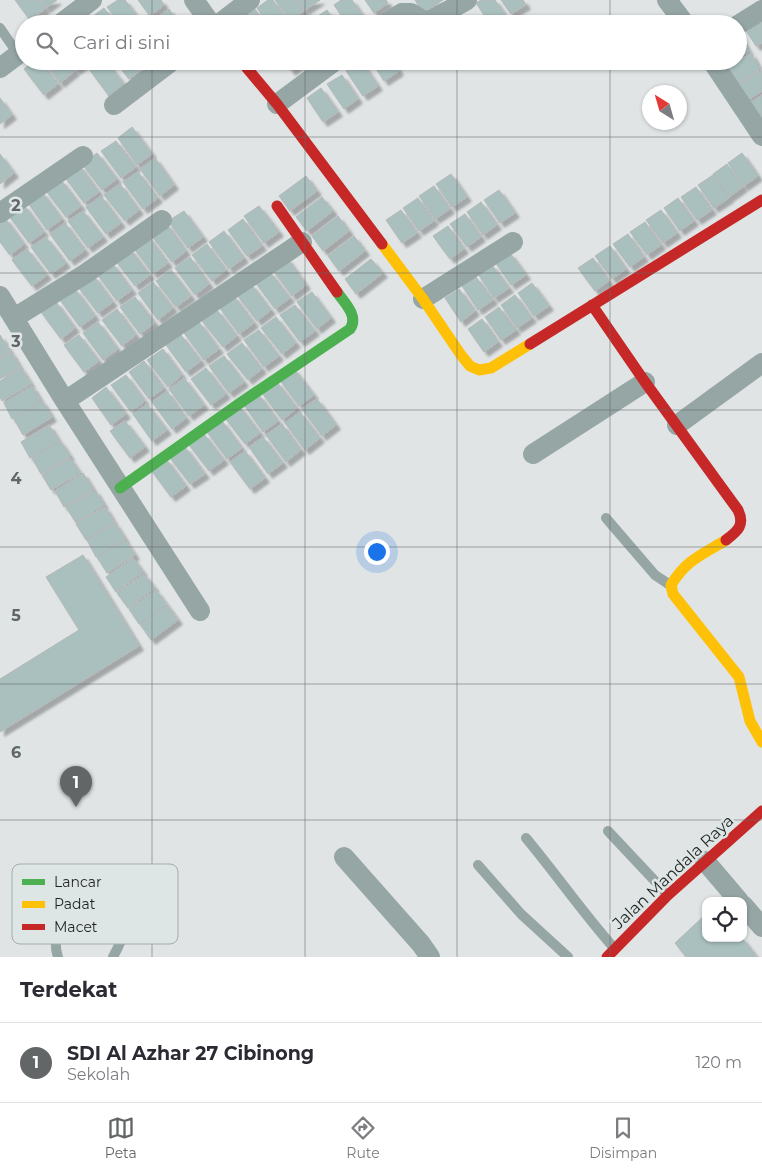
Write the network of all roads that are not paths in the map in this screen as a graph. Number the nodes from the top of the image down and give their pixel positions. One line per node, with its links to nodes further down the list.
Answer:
1 (92, 0): 7 (street)
2 (194, 0): 8 (street)
3 (250, 0): 9 (street)
4 (466, 0): 12 (street)
5 (667, 0): 13 (street)
6 (762, 10): 14 (street)
7 (72, 15)
8 (205, 15)
9 (231, 15)
10 (399, 15): 11 (street)
11 (414, 15)
12 (440, 15)
13 (678, 15)
14 (747, 19)
15 (0, 28): 16 (lane)
16 (15, 45)
17 (15, 57): 18 (street)
18 (0, 68)
19 (160, 70): 24 (street)
20 (249, 70): 23 (street)
21 (323, 70): 23 (street)
22 (718, 70): 25 (street)
23 (277, 104): 34 (street)
24 (114, 105)
25 (762, 136)
26 (83, 156): 29 (street)
27 (762, 200): 35 (street)
28 (277, 206): 31 (street)
29 (0, 213)
30 (162, 220): 36 (street)
31 (302, 242): 39 (street); 42 (street)
32 (513, 242): 34 (street)
33 (0, 296): 36 (street)
34 (423, 299): 35 (street)
35 (592, 305): 38 (street)
36 (14, 318): 39 (street)
37 (762, 363): 40 (street)
38 (645, 382): 40 (street); 41 (street)
39 (65, 401): 42 (street)
40 (677, 425): 44 (street)
41 (533, 454)
42 (120, 488): 45 (street)
43 (606, 518): 44 (lane)
44 (671, 586): 46 (street)
45 (200, 611)
46 (762, 742)
47 (762, 811): 51 (street, Jalan Mandala Raya)
48 (608, 831): 53 (lane)
49 (526, 838): 59 (lane)
50 (344, 857): 62 (street)
51 (705, 862): 53 (street, Jalan Mandala Raya); 54 (street)
52 (478, 864): 63 (lane)
53 (668, 895): 59 (street, Jalan Mandala Raya)
54 (736, 897)
55 (747, 910): 56 (street)
56 (762, 927)
57 (57, 944): 60 (lane)
58 (119, 944): 61 (lane)
59 (611, 953)
60 (58, 957)
61 (113, 957)
62 (430, 957)
63 (568, 957)

